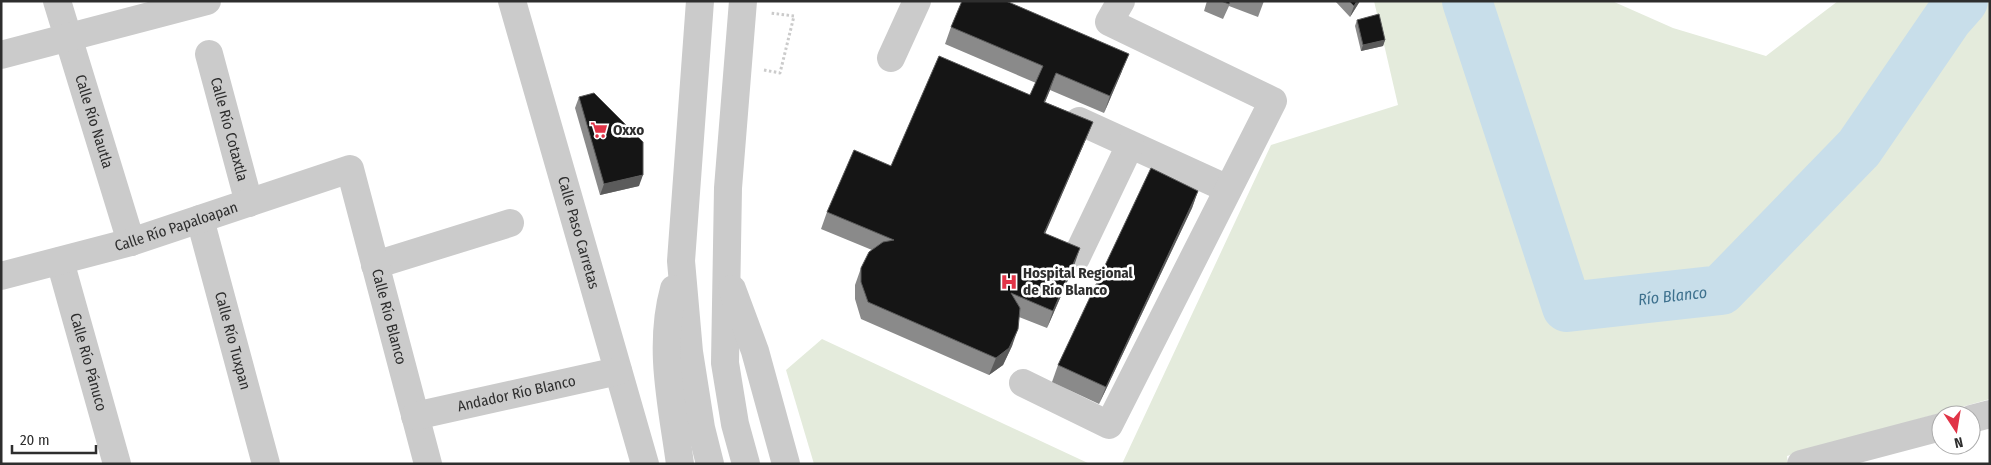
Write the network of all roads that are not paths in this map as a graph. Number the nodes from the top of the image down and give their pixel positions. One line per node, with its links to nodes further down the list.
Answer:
1 (57, 1): 8 (street, Calle Río Nautla)
2 (207, 1): 8 (street)
3 (512, 1): 26 (street, Calle Paso Carretas)
4 (700, 1): 22 (street)
5 (744, 1): 24 (street)
6 (917, 1): 11 (street)
7 (1120, 1): 15 (street)
8 (69, 38): 9 (street); 19 (street, Calle Río Nautla)
9 (1, 54)
10 (209, 54): 16 (street, Calle Río Cotaxtla)
11 (891, 58)
12 (1079, 121): 13 (street)
13 (1130, 145): 15 (street); 20 (street)
14 (350, 169): 16 (street, Calle Río Papaloapan); 23 (street, Calle Río Blanco)
15 (1228, 189): 27 (street)
16 (249, 203): 17 (street, Calle Río Papaloapan)
17 (200, 219): 19 (street, Calle Río Papaloapan); 31 (street, Calle Río Tuxpan)
18 (510, 224): 23 (street)
19 (131, 242): 21 (street, Calle Río Papaloapan)
20 (1076, 258)
21 (60, 261): 25 (street, Calle Río Papaloapan); 30 (street, Calle Río Pánuco)
22 (681, 261): 34 (street); 35 (street)
23 (375, 265): 28 (street, Calle Río Blanco)
24 (726, 272): 36 (street); 37 (street)
25 (1, 276)
26 (618, 371): 28 (street, Andador Río Blanco); 33 (street, Calle Paso Carretas)
27 (1023, 383)
28 (415, 416): 32 (street, Calle Río Blanco)
29 (1931, 430): 38 (street)
30 (117, 464)
31 (266, 464)
32 (428, 464)
33 (645, 464)
34 (680, 464)
35 (710, 464)
36 (746, 464)
37 (786, 464)
38 (1801, 464)

